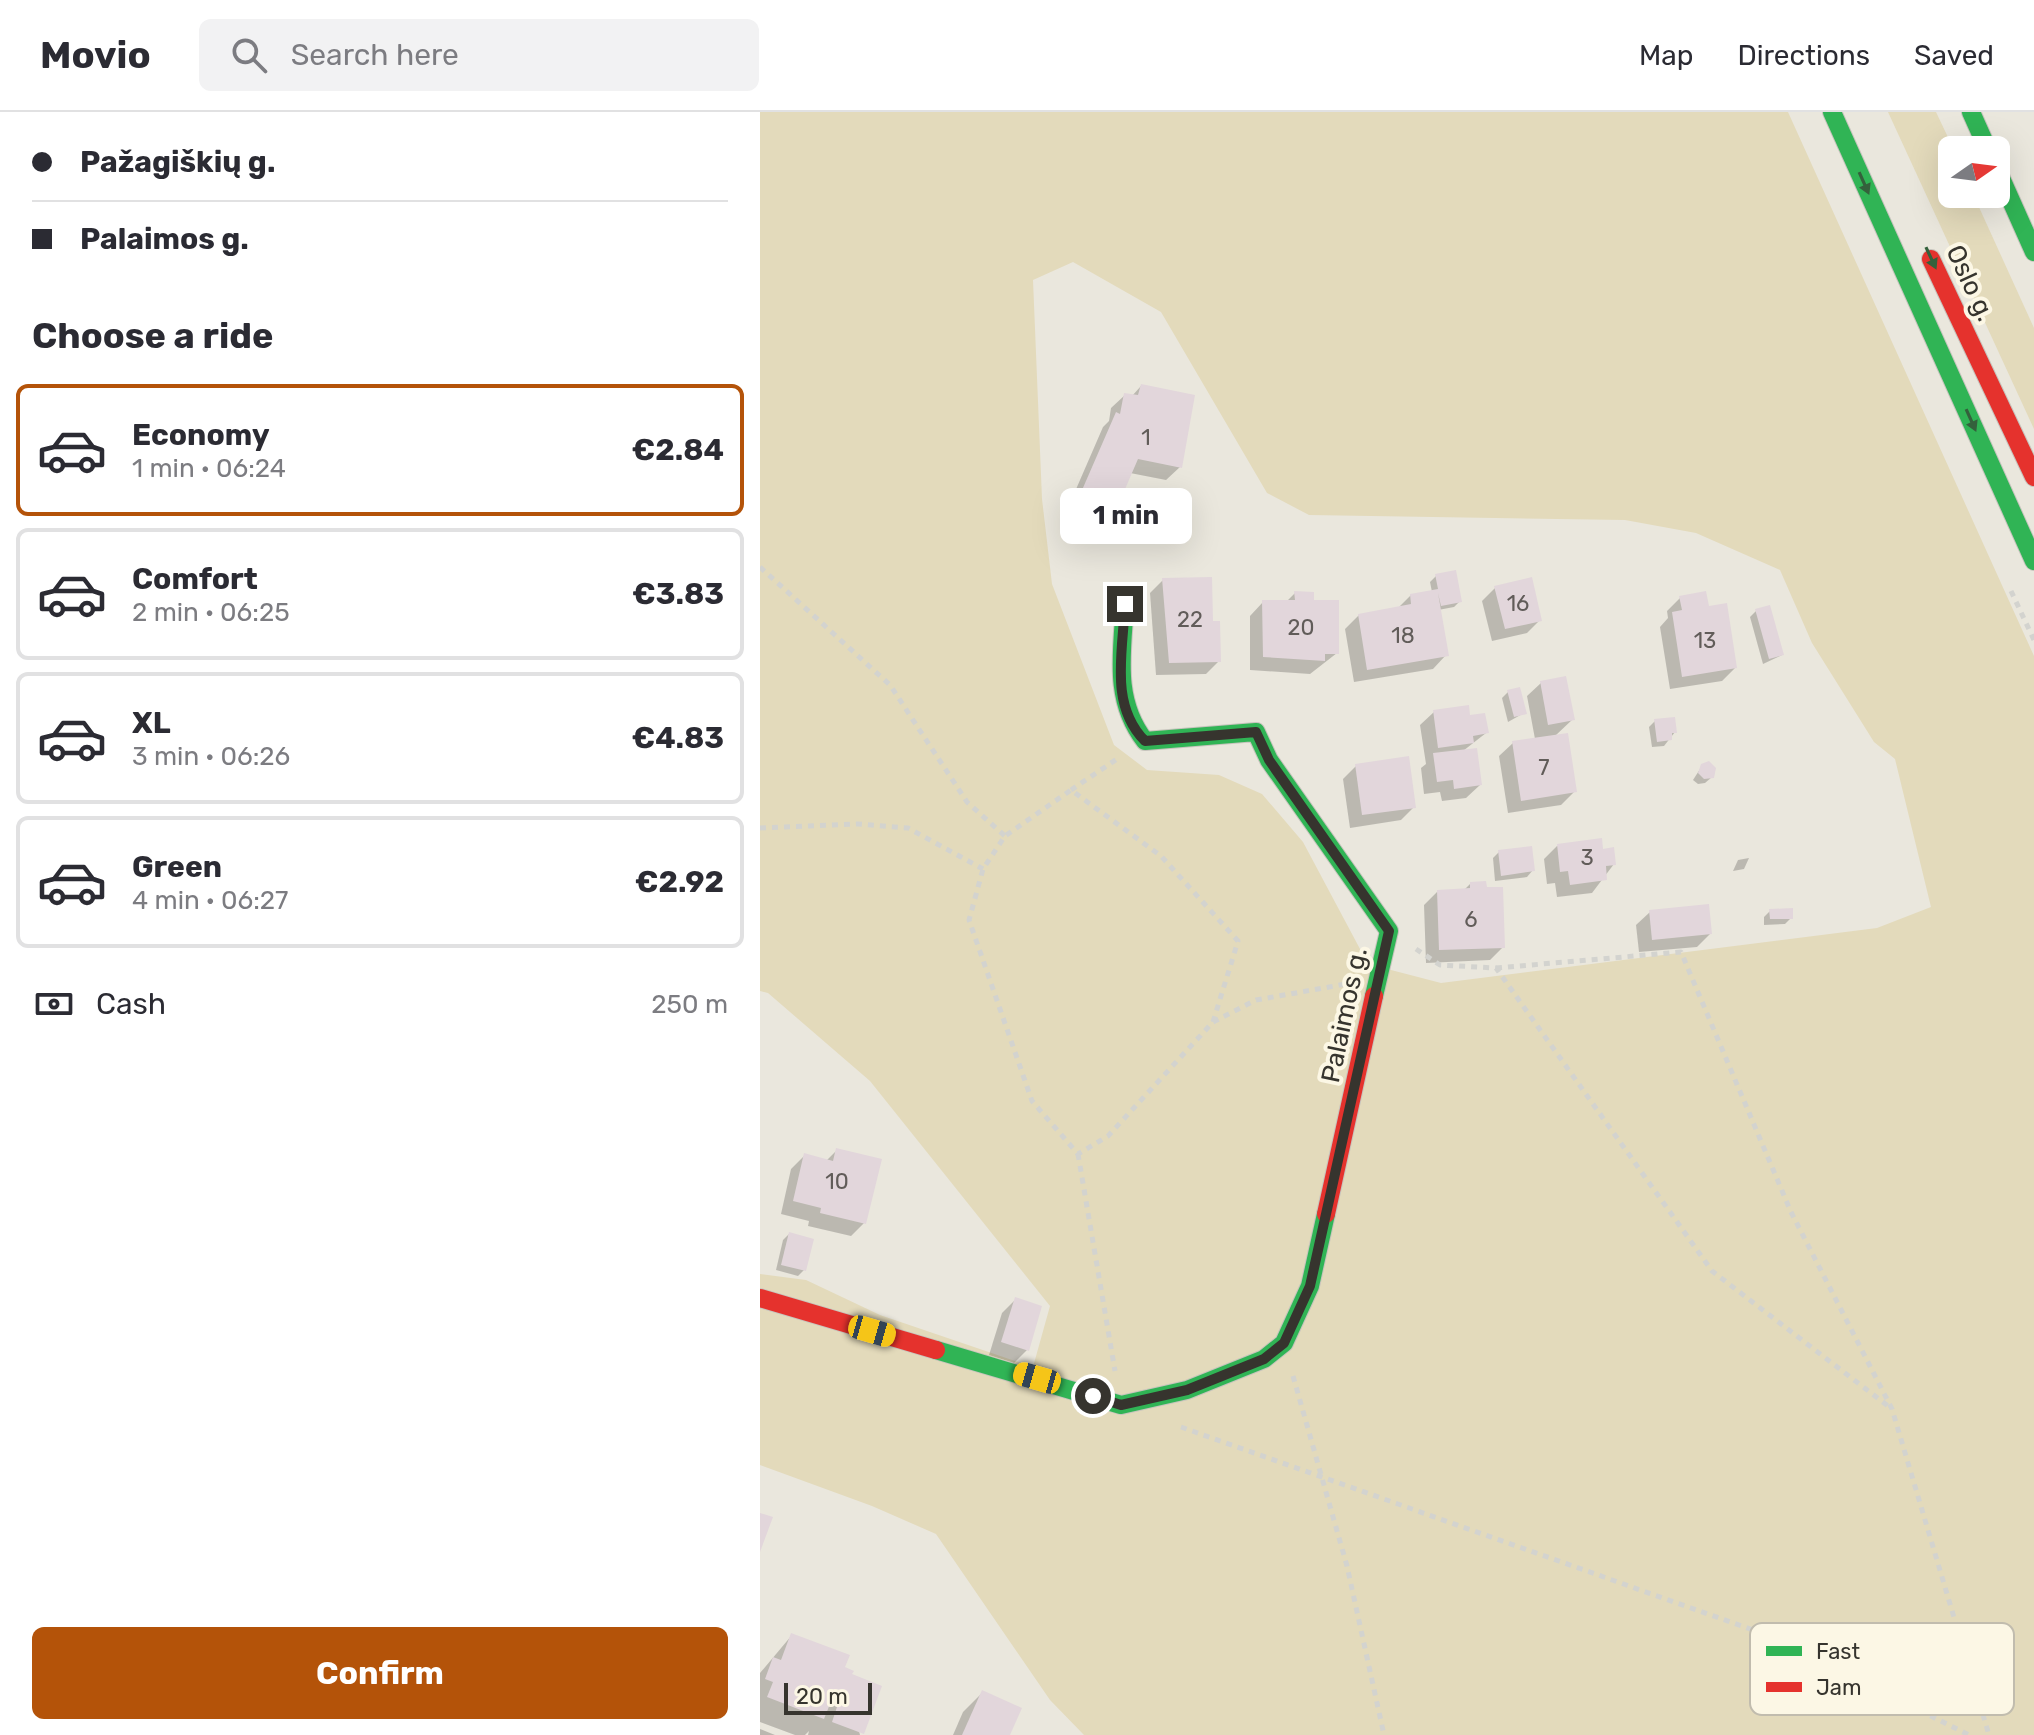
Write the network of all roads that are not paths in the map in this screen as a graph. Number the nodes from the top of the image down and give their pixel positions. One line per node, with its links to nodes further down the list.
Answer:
1 (1832, 112): 8 (main road, one-way to 8)
2 (1971, 112): 3 (main road)
3 (1982, 136)
4 (2010, 198): 6 (main road)
5 (1921, 238): 7 (main road, Oslo g., one-way to 7)
6 (2034, 252)
7 (2034, 477)
8 (2034, 561)
9 (1125, 604): 10 (main road, Palaimos g.)
10 (760, 1298)

